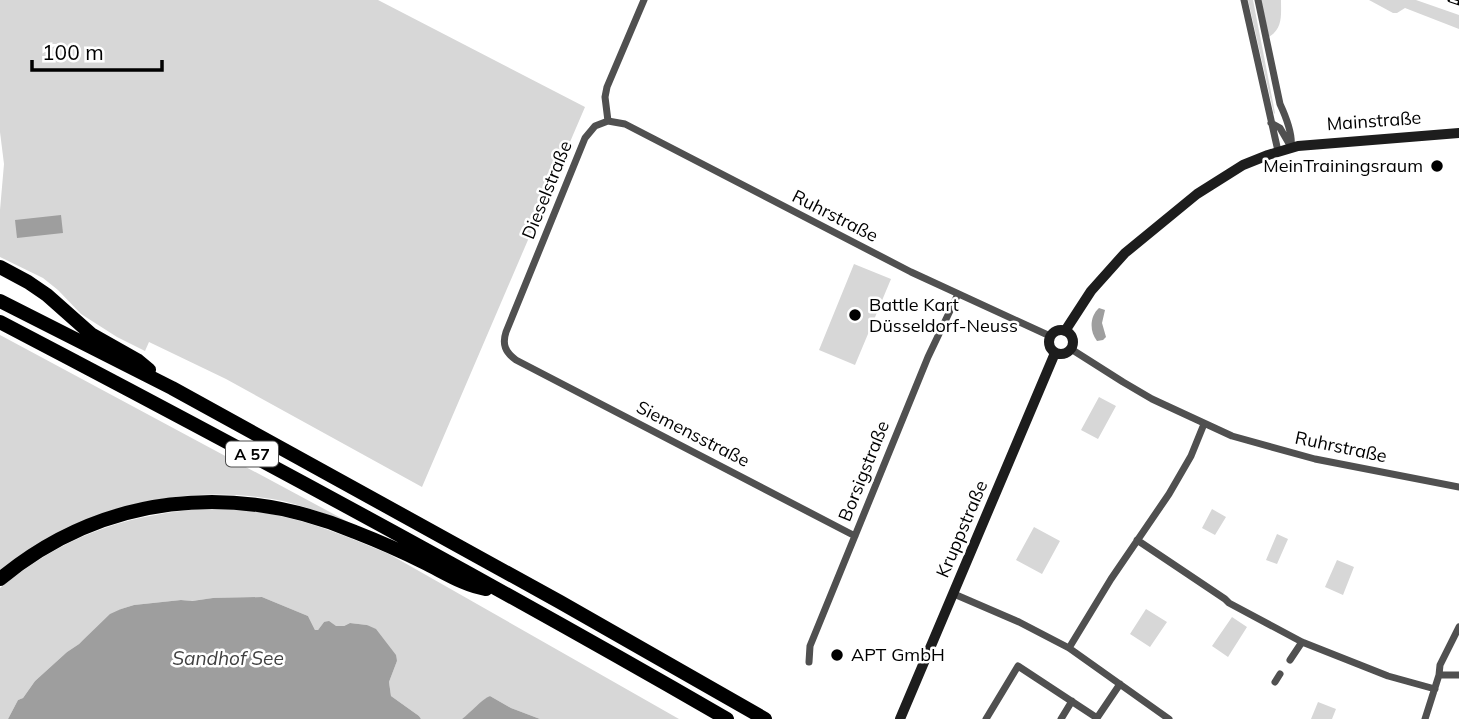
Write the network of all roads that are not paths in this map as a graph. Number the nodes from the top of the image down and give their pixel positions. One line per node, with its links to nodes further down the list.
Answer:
1 (644, 0): 5 (street)
2 (1244, 0): 6 (street)
3 (1258, 0): 4 (street)
4 (1280, 104): 6 (street); 8 (street)
5 (608, 121): 11 (street, Ruhrstraße); 18 (street, Dieselstraße)
6 (1272, 123): 8 (street); 9 (street)
7 (1459, 132): 8 (street, Mainstraße)
8 (1291, 147): 9 (street, Mainstraße)
9 (1278, 151): 14 (street)
10 (0, 267): 19 (highway)
11 (958, 294): 15 (street, Ruhrstraße); 22 (street, Borsigstraße)
12 (0, 301): 19 (highway, A 57)
13 (0, 322): 25 (highway, A 57)
14 (1065, 331): 15 (street); 16 (street)
15 (1050, 336): 17 (street)
16 (1072, 349): 17 (street); 20 (street, Ruhrstraße)
17 (1055, 353): 26 (street, Kruppstraße)
18 (516, 360): 22 (street, Siemensstraße)
19 (172, 388): 40 (highway, A 57)
20 (1204, 424): 21 (street, Ruhrstraße); 23 (street)
21 (1459, 487)
22 (855, 536): 31 (street, Borsigstraße)
23 (1137, 540): 28 (street); 29 (street)
24 (0, 579): 25 (highway)
25 (502, 592): 39 (highway, A 57)
26 (954, 594): 29 (street); 41 (street, Kruppstraße)
27 (1459, 627): 33 (street)
28 (1302, 642): 30 (street); 37 (street)
29 (1069, 648): 36 (street)
30 (1290, 660)
31 (809, 663)
32 (1280, 674): 35 (street)
33 (1439, 675): 34 (street); 37 (street)
34 (1459, 675)
35 (1275, 681)
36 (1120, 684): 44 (street); 45 (street)
37 (1434, 689): 46 (street)
38 (1072, 701): 42 (street); 43 (street); 44 (street)
39 (727, 719)
40 (765, 719)
41 (900, 719)
42 (986, 719)
43 (1061, 719)
44 (1097, 719)
45 (1169, 719)
46 (1425, 719)

